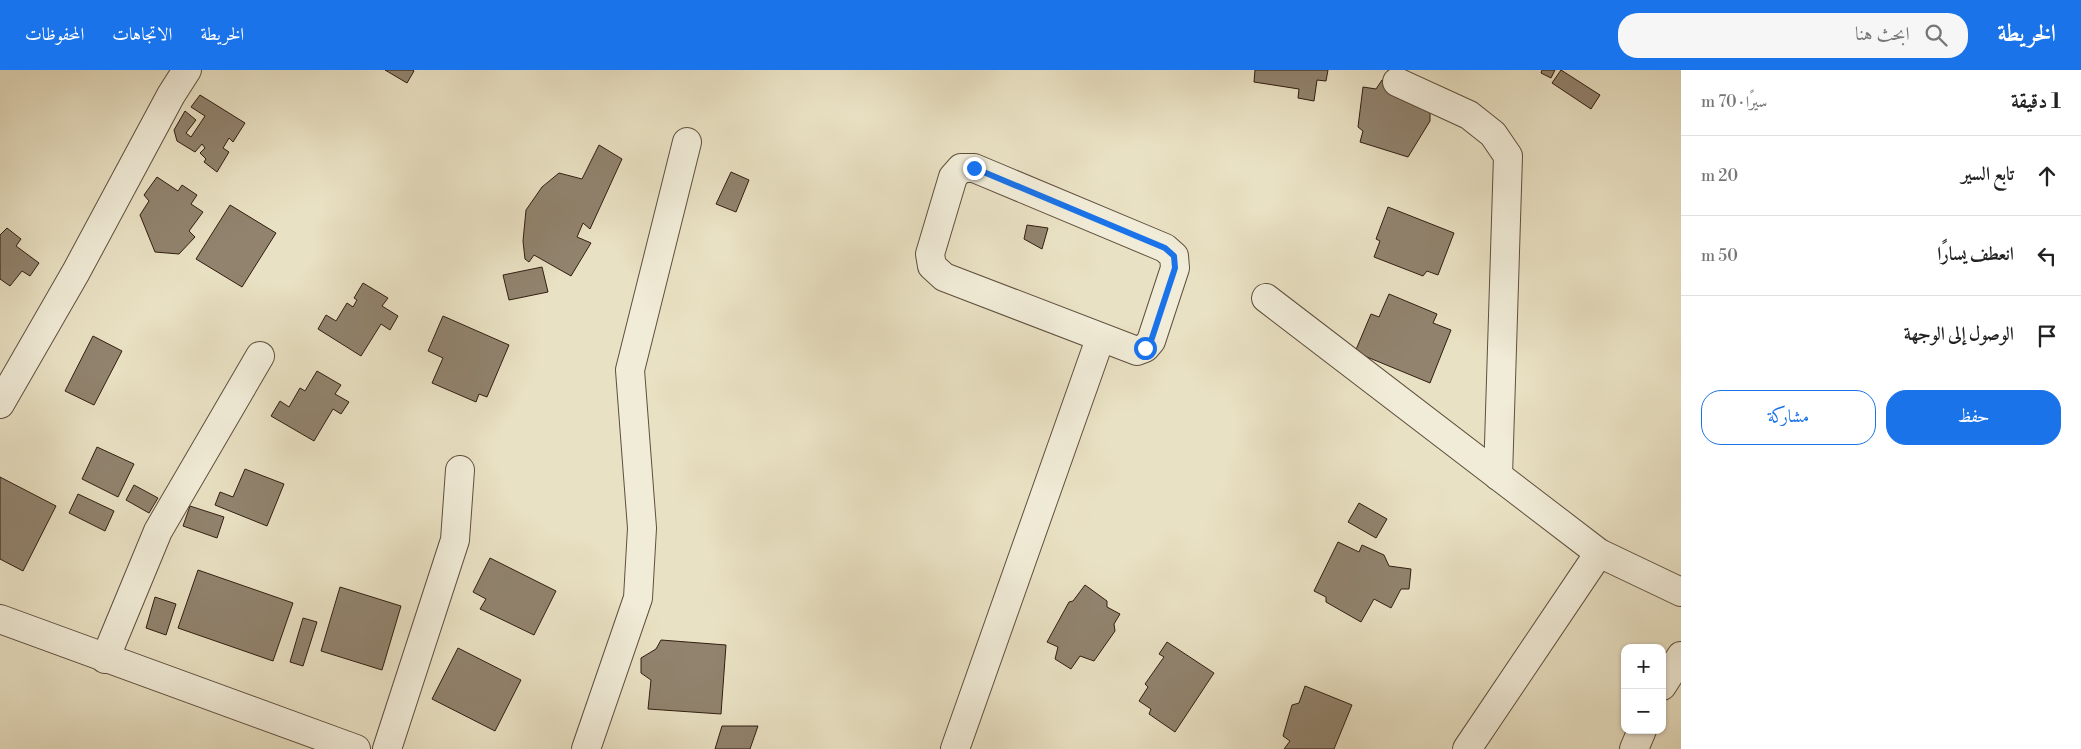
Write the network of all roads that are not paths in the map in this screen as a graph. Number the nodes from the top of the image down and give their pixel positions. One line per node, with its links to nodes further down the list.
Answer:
1 (186, 70): 7 (street)
2 (1397, 82): 9 (street)
3 (687, 142): 19 (street)
4 (1266, 298): 9 (street)
5 (1100, 339): 5 (street); 20 (street)
6 (260, 356): 14 (street)
7 (0, 404)
8 (460, 470): 18 (street)
9 (1498, 476): 10 (street)
10 (1599, 553): 11 (street); 21 (street)
11 (1681, 592)
12 (0, 619): 14 (street)
13 (1681, 656): 15 (street)
14 (106, 658): 17 (street)
15 (1666, 680)
16 (1640, 734): 22 (street)
17 (356, 749)
18 (387, 749)
19 (586, 749)
20 (955, 749)
21 (1467, 749)
22 (1634, 749)

